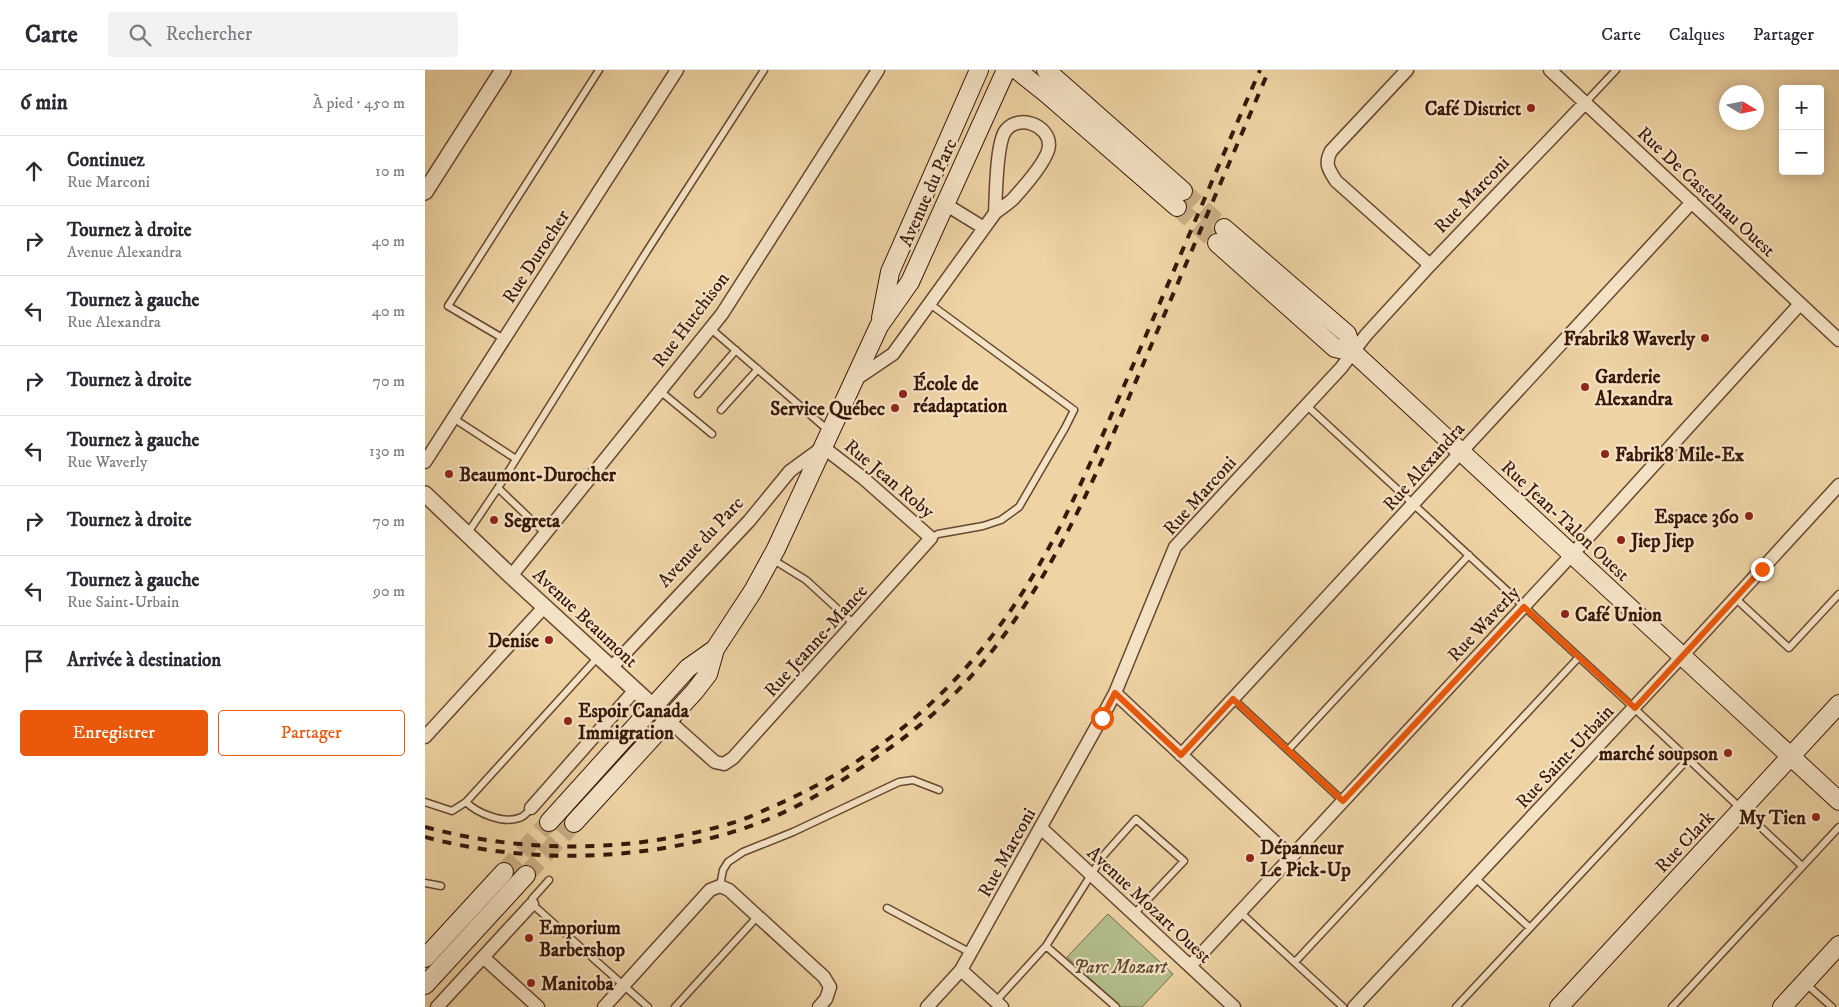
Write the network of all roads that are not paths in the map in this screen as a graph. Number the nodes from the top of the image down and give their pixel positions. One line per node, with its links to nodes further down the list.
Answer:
1 (503, 70): 14 (street)
2 (599, 70): 25 (lane)
3 (677, 70): 25 (street, Rue Durocher)
4 (764, 70): 39 (lane)
5 (979, 70): 23 (main road, Avenue du Parc)
6 (1006, 70): 16 (main road, Avenue du Parc)
7 (1017, 70): 8 (main road)
8 (1046, 70)
9 (1407, 70): 20 (street)
10 (1550, 70): 13 (street, Rue De Castelnau Ouest)
11 (1616, 70): 13 (lane)
12 (876, 71): 24 (street, Rue Hutchison)
13 (1585, 103): 15 (street, Rue De Castelnau Ouest); 20 (street, Rue Marconi)
14 (425, 192)
15 (1692, 202): 22 (street, Rue De Castelnau Ouest); 38 (street, Rue Alexandra)
16 (945, 204): 18 (street); 23 (main road, Avenue du Parc)
17 (995, 213): 17 (street, Avenue du Parc); 18 (street, Avenue du Parc)
18 (984, 228): 21 (street, Avenue du Parc)
19 (1221, 235): 28 (main road, Rue Jean-Talon Ouest)
20 (1430, 265): 28 (street, Rue Marconi)
21 (930, 304): 30 (street, Avenue du Parc); 47 (lane)
22 (1800, 304): 26 (street, Rue De Castelnau Ouest); 48 (street, Rue Waverly)
23 (879, 326): 30 (main road, Avenue du Parc)
24 (710, 328): 27 (lane); 31 (street, Rue Hutchison)
25 (504, 339): 35 (street, Rue Durocher)
26 (1839, 340)
27 (736, 350): 29 (lane); 32 (lane)
28 (1353, 352): 33 (street, Rue Marconi); 38 (main road, Rue Jean-Talon Ouest)
29 (758, 369): 34 (lane); 37 (lane)
30 (856, 379): 37 (main road, Avenue du Parc)
31 (660, 391): 36 (lane); 45 (street, Rue Hutchison)
32 (698, 394)
33 (1307, 405): 44 (lane); 63 (street, Rue Marconi)
34 (721, 410)
35 (453, 418): 39 (lane); 40 (street, Rue Durocher)
36 (712, 434)
37 (827, 439): 47 (street, Rue Jean Roby); 50 (main road, Avenue du Parc); 61 (street, Avenue du Parc)
38 (1461, 452): 44 (street, Rue Alexandra); 48 (main road, Rue Jean-Talon Ouest)
39 (516, 459): 42 (lane)
40 (425, 462)
41 (1839, 485): 53 (street, Rue Saint-Urbain)
42 (498, 488): 45 (lane); 46 (lane)
43 (425, 494): 46 (street, Avenue Beaumont)
44 (1414, 505): 49 (lane); 64 (street, Rue Alexandra)
45 (545, 533): 51 (street, Rue Hutchison)
46 (467, 534): 51 (street, Avenue Beaumont)
47 (931, 538): 56 (street, Rue Jeanne-Mance)
48 (1572, 554): 55 (street, Rue Waverly); 59 (main road, Rue Jean-Talon Ouest)
49 (1469, 556): 55 (lane); 70 (lane)
50 (771, 559): 56 (lane); 57 (main road, Avenue du Parc)
51 (511, 576): 54 (street, Avenue Beaumont)
52 (1839, 594): 53 (lane)
53 (1735, 598): 59 (street, Rue Saint-Urbain)
54 (545, 606): 58 (street, Avenue Beaumont); 69 (street)
55 (1524, 607): 60 (lane); 76 (street, Rue Waverly)
56 (854, 624): 74 (street, Rue Jeanne-Mance)
57 (715, 649): 66 (main road, Avenue du Parc); 68 (main road, Avenue du Parc)
58 (599, 656): 61 (street, Avenue Beaumont); 79 (lane)
59 (1682, 656): 67 (street, Rue Saint-Urbain); 72 (main road, Rue Jean-Talon Ouest)
60 (1579, 657): 67 (lane); 107 (lane)
61 (611, 668): 62 (street, Avenue Beaumont)
62 (635, 690): 66 (street, Avenue Beaumont); 80 (street)
63 (1115, 693): 71 (street); 85 (street, Rue Marconi)
64 (1233, 699): 70 (lane); 71 (street, Rue Alexandra)
65 (1839, 704): 72 (main road, Rue Clark)
66 (653, 706): 68 (street, Avenue Beaumont); 82 (main road, Avenue du Parc)
67 (1635, 708): 73 (lane); 91 (street, Rue Saint-Urbain)
68 (668, 720): 74 (street, Avenue Beaumont); 83 (main road, Avenue du Parc)
69 (425, 737)
70 (1288, 750): 76 (lane)
71 (1181, 755): 86 (street)
72 (1791, 757): 77 (main road, Rue Jean-Talon Ouest); 81 (main road, Rue Clark)
73 (1688, 759): 81 (lane); 101 (lane)
74 (724, 764)
75 (939, 790): 95 (lane)
76 (1343, 801): 86 (street, Rue Waverly)
77 (1839, 801)
78 (425, 802): 79 (lane)
79 (466, 802): 80 (lane)
80 (531, 808)
81 (1742, 810): 87 (lane); 126 (main road, Rue Clark)
82 (549, 822)
83 (574, 823)
84 (1839, 827): 87 (lane)
85 (1041, 828): 90 (street, Avenue Mozart Ouest); 104 (street, Rue Marconi)
86 (1291, 857): 98 (street, Rue Waverly)
87 (1803, 866): 127 (lane)
88 (504, 872): 106 (main road)
89 (526, 875): 111 (main road)
90 (1092, 875): 99 (street, Avenue Mozart Ouest); 99 (lane); 103 (lane)
91 (1475, 878): 101 (lane); 124 (street, Rue Saint-Urbain)
92 (549, 880): 96 (lane)
93 (425, 883): 94 (lane)
94 (441, 886)
95 (720, 886): 100 (street); 112 (street)
96 (532, 904): 105 (street); 112 (lane)
97 (887, 908): 104 (lane)
98 (1240, 912): 107 (lane); 108 (street, Rue Waverly)
99 (1134, 914): 108 (street, Avenue Mozart Ouest)
100 (758, 916): 118 (lane); 119 (street)
101 (1530, 928): 125 (lane)
102 (1839, 945): 110 (main road)
103 (1046, 946): 113 (lane); 121 (lane)
104 (971, 953): 109 (street, Rue Marconi)
105 (483, 957): 114 (street); 115 (street)
106 (425, 958)
107 (1295, 962): 123 (lane)
108 (1190, 966): 122 (street, Avenue Mozart Ouest)
109 (961, 970): 113 (street); 120 (street, Rue Marconi)
110 (1804, 983): 128 (main road); 129 (lane)
111 (425, 985)
112 (624, 985): 116 (street); 117 (lane)
113 (999, 1004)
114 (533, 1005)
115 (437, 1007)
116 (604, 1007)
117 (648, 1007)
118 (675, 1007)
119 (819, 1007)
120 (927, 1007)
121 (1116, 1007)
122 (1234, 1007)
123 (1343, 1007)
124 (1354, 1007)
125 (1457, 1007)
126 (1559, 1007)
127 (1672, 1007)
128 (1782, 1007)
129 (1832, 1007)

